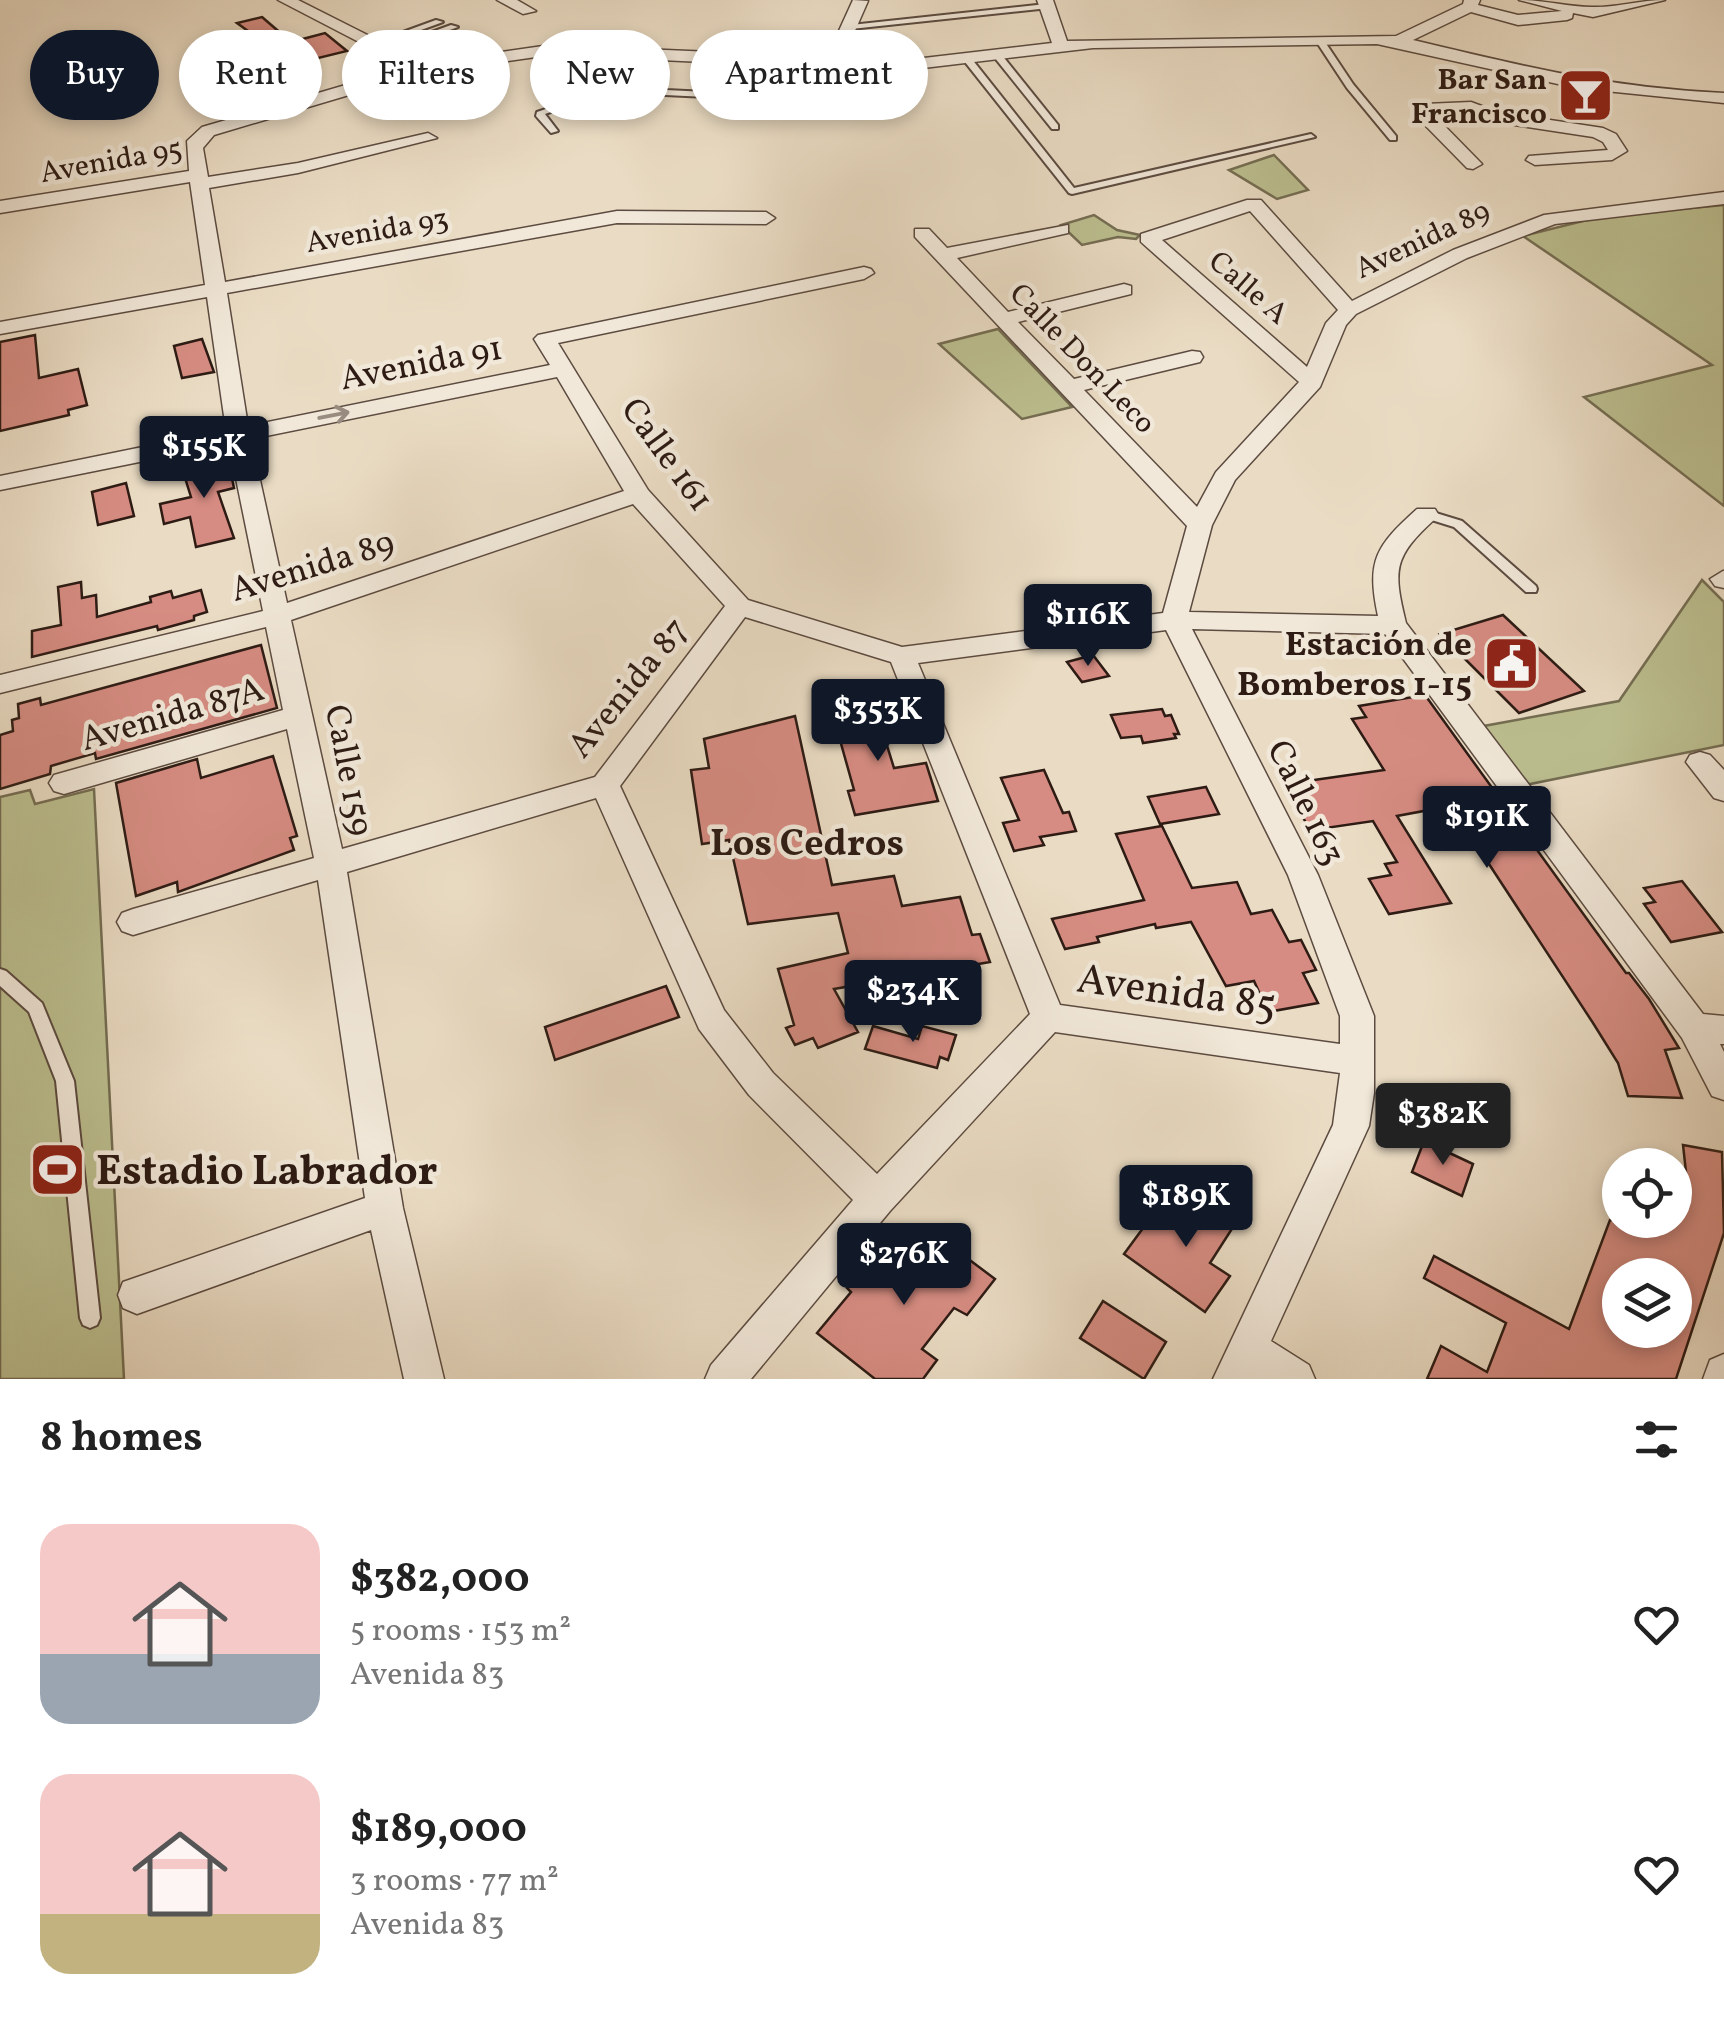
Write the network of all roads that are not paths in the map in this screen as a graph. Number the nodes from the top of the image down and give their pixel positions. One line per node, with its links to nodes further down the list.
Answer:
1 (506, 0): 8 (street)
2 (1527, 0): 9 (street)
3 (1656, 0): 9 (street)
4 (292, 1): 13 (street)
5 (860, 1): 12 (street)
6 (1045, 3): 12 (lane); 19 (street)
7 (1471, 4): 9 (street); 18 (street)
8 (528, 11)
9 (1593, 12)
10 (440, 22): 14 (lane)
11 (454, 27): 15 (lane)
12 (851, 27): 16 (street)
13 (347, 30)
14 (421, 30)
15 (443, 30)
16 (849, 30)
17 (1320, 41): 18 (street); 19 (street); 31 (lane)
18 (1399, 41): 23 (street)
19 (1062, 48): 20 (street)
20 (998, 56): 21 (street); 27 (lane)
21 (968, 60): 22 (street); 29 (lane)
22 (928, 63)
23 (1478, 85): 25 (street); 32 (street); 33 (street)
24 (342, 91): 34 (street, Avenida 95)
25 (1724, 98)
26 (544, 120): 28 (lane)
27 (1055, 127)
28 (554, 131)
29 (1311, 137)
30 (428, 138): 34 (street)
31 (1393, 138)
32 (1535, 160)
33 (1472, 164)
34 (201, 180): 36 (street, Avenida 95); 42 (street, Calle 159)
35 (1724, 198): 44 (street, Avenida 89)
36 (0, 207)
37 (766, 218): 42 (street, Avenida 93)
38 (1061, 230): 40 (street)
39 (922, 233): 40 (street, Calle Don Leco)
40 (942, 255): 45 (street, Calle Don Leco)
41 (864, 273): 48 (street, Calle 161)
42 (218, 289): 46 (street, Avenida 93); 51 (street, Calle 159)
43 (1124, 290): 45 (street)
44 (1348, 310): 49 (street, Avenida 89); 49 (street, Calle A)
45 (1004, 319): 50 (street, Calle Don Leco)
46 (0, 328)
47 (1192, 357): 50 (street)
48 (562, 369): 51 (street, Avenida 91, one-way to 48); 53 (street, Calle 161)
49 (1312, 382): 55 (street, Avenida 89)
50 (1070, 388): 55 (street, Calle Don Leco)
51 (238, 434): 52 (street, Avenida 91); 58 (street, Calle 159)
52 (0, 483)
53 (638, 494): 57 (street, Calle 161); 58 (street, Avenida 89)
54 (1426, 514): 56 (lane); 60 (street)
55 (1200, 525): 59 (street)
56 (1531, 589)
57 (739, 606): 61 (street, Avenida 87); 66 (street, Avenida 87)
58 (280, 615): 62 (street, Avenida 89); 63 (street, Calle 159)
59 (1174, 620): 60 (street, Avenida 87); 61 (street, Avenida 87); 73 (street, Calle 163)
60 (1394, 625): 72 (street)
61 (902, 656): 71 (street)
62 (0, 684)
63 (301, 715): 65 (street, Avenida 87A); 68 (street, Calle 159)
64 (1700, 762): 67 (street)
65 (64, 783)
66 (605, 785): 68 (street, Avenida 87); 75 (street)
67 (1724, 790)
68 (331, 866): 69 (street, Avenida 87); 76 (street, Calle 159)
69 (133, 922)
70 (0, 976): 78 (lane)
71 (1048, 1018): 73 (street, Avenida 85); 75 (street, Avenida 85)
72 (1709, 1029): 74 (street)
73 (1358, 1061): 79 (street, Calle 163)
74 (1724, 1085)
75 (877, 1199): 81 (street, Avenida 85)
76 (384, 1208): 77 (street); 80 (street, Calle 159)
77 (137, 1295)
78 (90, 1318)
79 (1241, 1364): 82 (street)
80 (424, 1379)
81 (726, 1379)
82 (1296, 1379)

